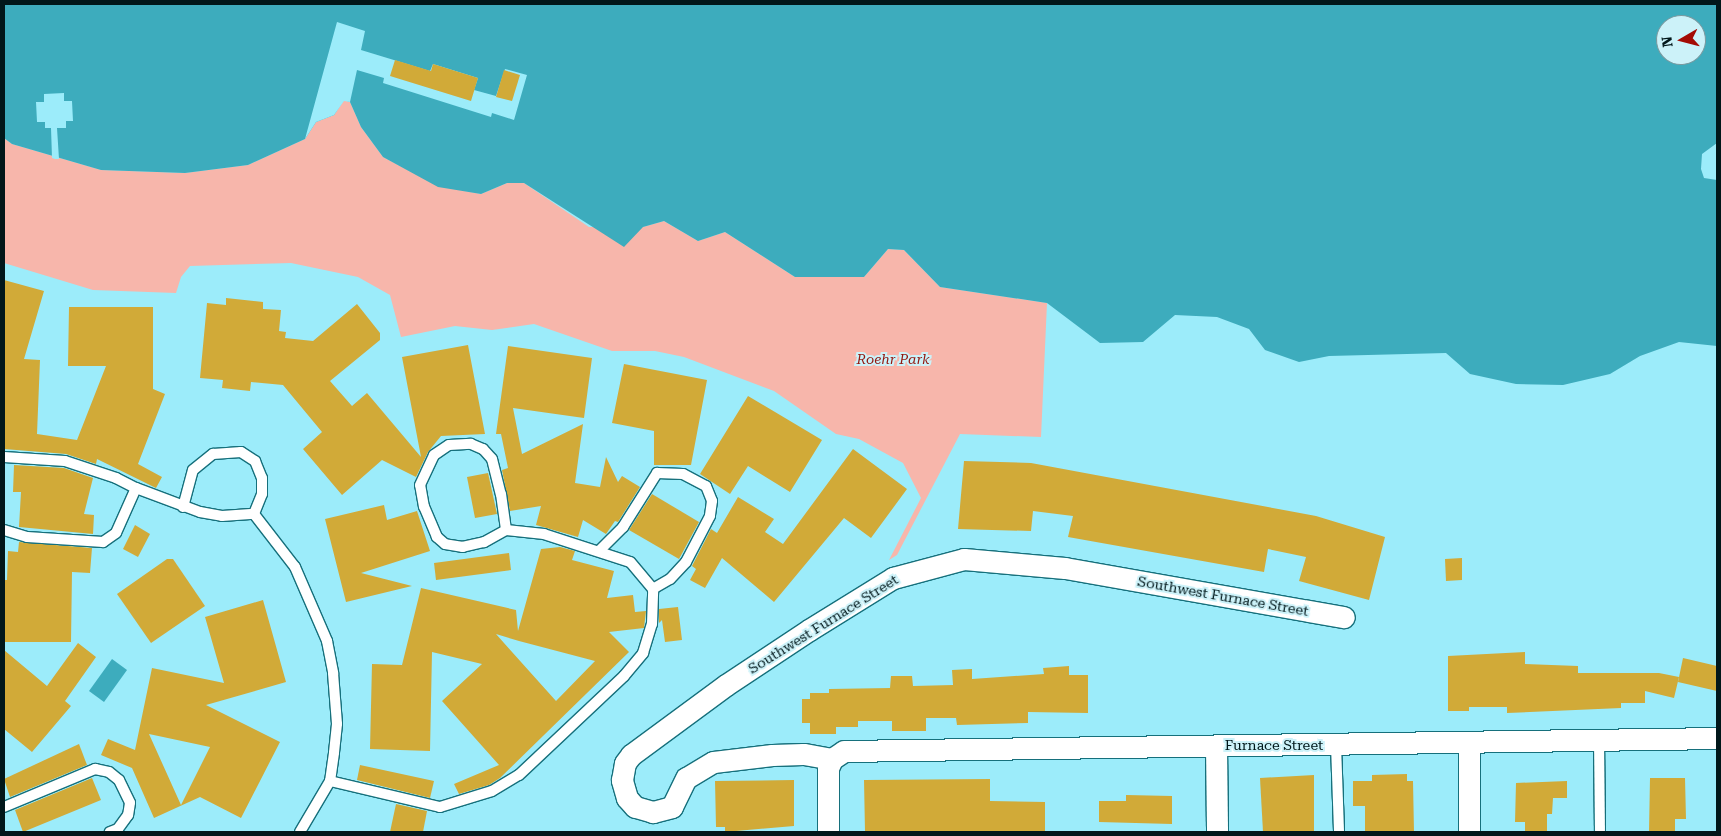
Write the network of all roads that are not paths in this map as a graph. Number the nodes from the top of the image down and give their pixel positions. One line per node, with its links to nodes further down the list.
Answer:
1 (4, 457): 2 (lane)
2 (136, 488): 3 (lane); 5 (lane)
3 (183, 507): 4 (lane); 4 (lane)
4 (254, 514): 16 (lane)
5 (4, 530)
6 (506, 530): 6 (lane); 7 (lane)
7 (600, 550): 8 (lane); 8 (lane)
8 (653, 589): 16 (lane)
9 (1344, 617): 15 (street, Southwest Furnace Street)
10 (1599, 738): 11 (street, Furnace Street); 12 (street, Furnace Street); 24 (lane)
11 (1717, 738)
12 (1469, 744): 13 (street, Furnace Street); 23 (street)
13 (1336, 745): 14 (street, Furnace Street); 22 (lane)
14 (1216, 746): 15 (street, Furnace Street); 21 (street)
15 (832, 759): 20 (street)
16 (330, 781): 19 (lane)
17 (4, 807): 18 (lane)
18 (110, 832)
19 (300, 832)
20 (828, 832)
21 (1216, 832)
22 (1339, 832)
23 (1470, 832)
24 (1600, 832)

